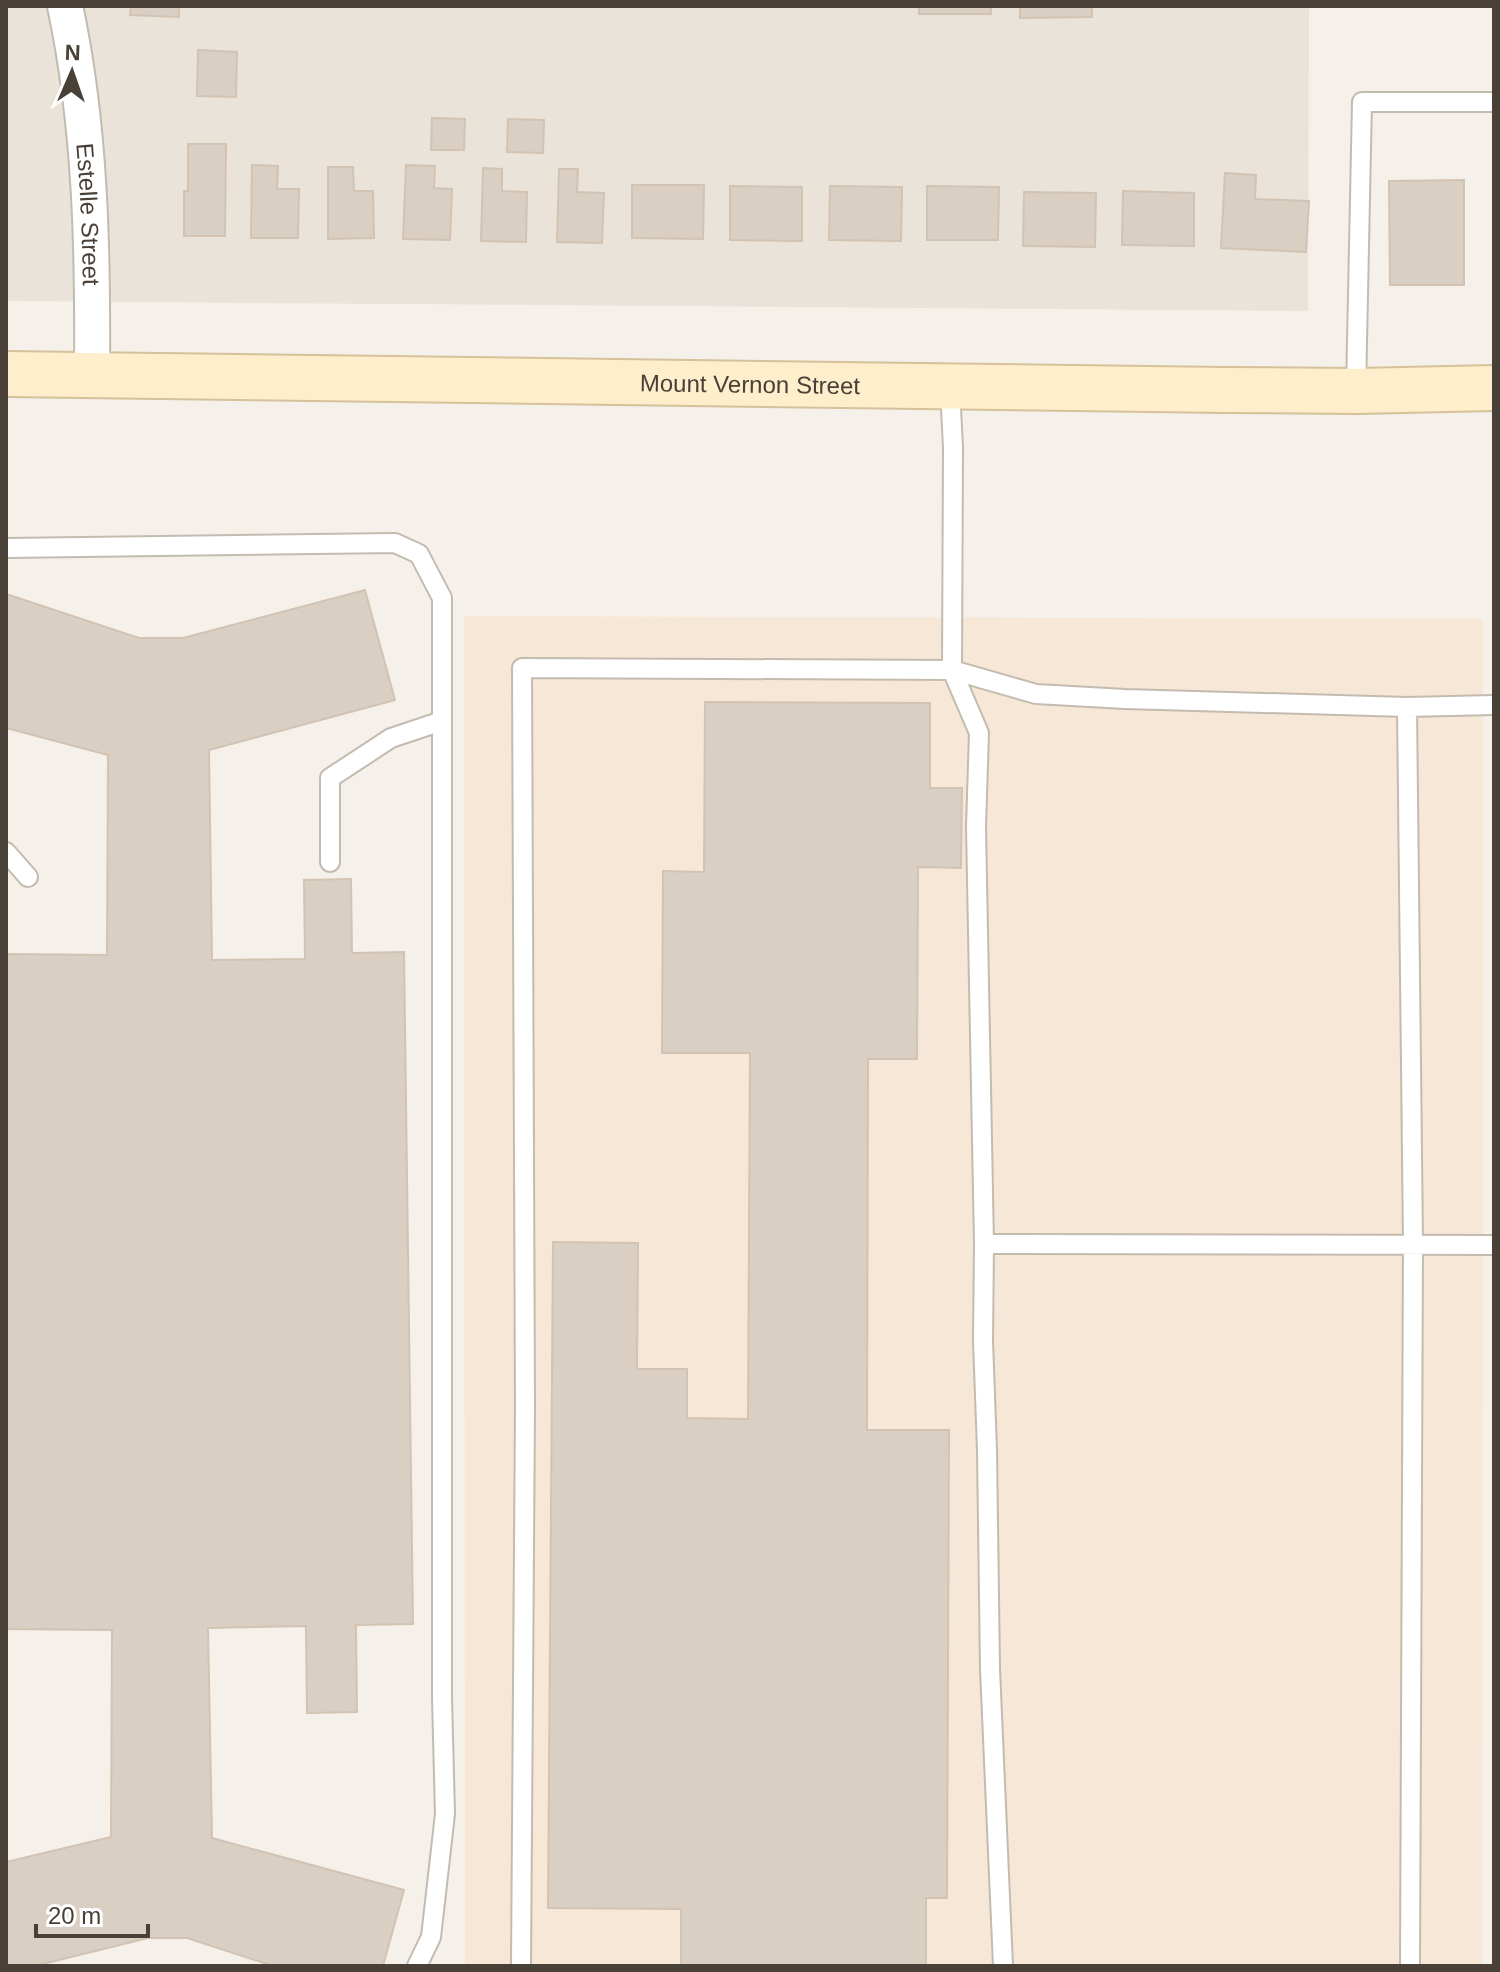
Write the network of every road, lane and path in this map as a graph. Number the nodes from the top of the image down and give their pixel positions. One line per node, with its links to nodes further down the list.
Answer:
1 (65, 6): 4 (street, Estelle Street)
2 (1494, 102): 7 (lane)
3 (6, 374): 4 (street, Mount Vernon Street)
4 (92, 375): 5 (street, Mount Vernon Street)
5 (950, 387): 7 (street, Mount Vernon Street); 9 (lane)
6 (1494, 388): 7 (street, Mount Vernon Street)
7 (1356, 391)
8 (6, 548): 12 (lane)
9 (952, 670): 11 (lane); 16 (lane); 20 (lane)
10 (1494, 705): 11 (lane)
11 (1407, 707): 17 (lane)
12 (442, 721): 14 (lane); 19 (lane)
13 (6, 852): 15 (lane)
14 (330, 862)
15 (28, 877)
16 (984, 1244): 17 (lane); 21 (lane)
17 (1413, 1244): 18 (lane); 22 (lane)
18 (1494, 1245)
19 (417, 1966)
20 (521, 1966)
21 (1003, 1966)
22 (1410, 1966)

